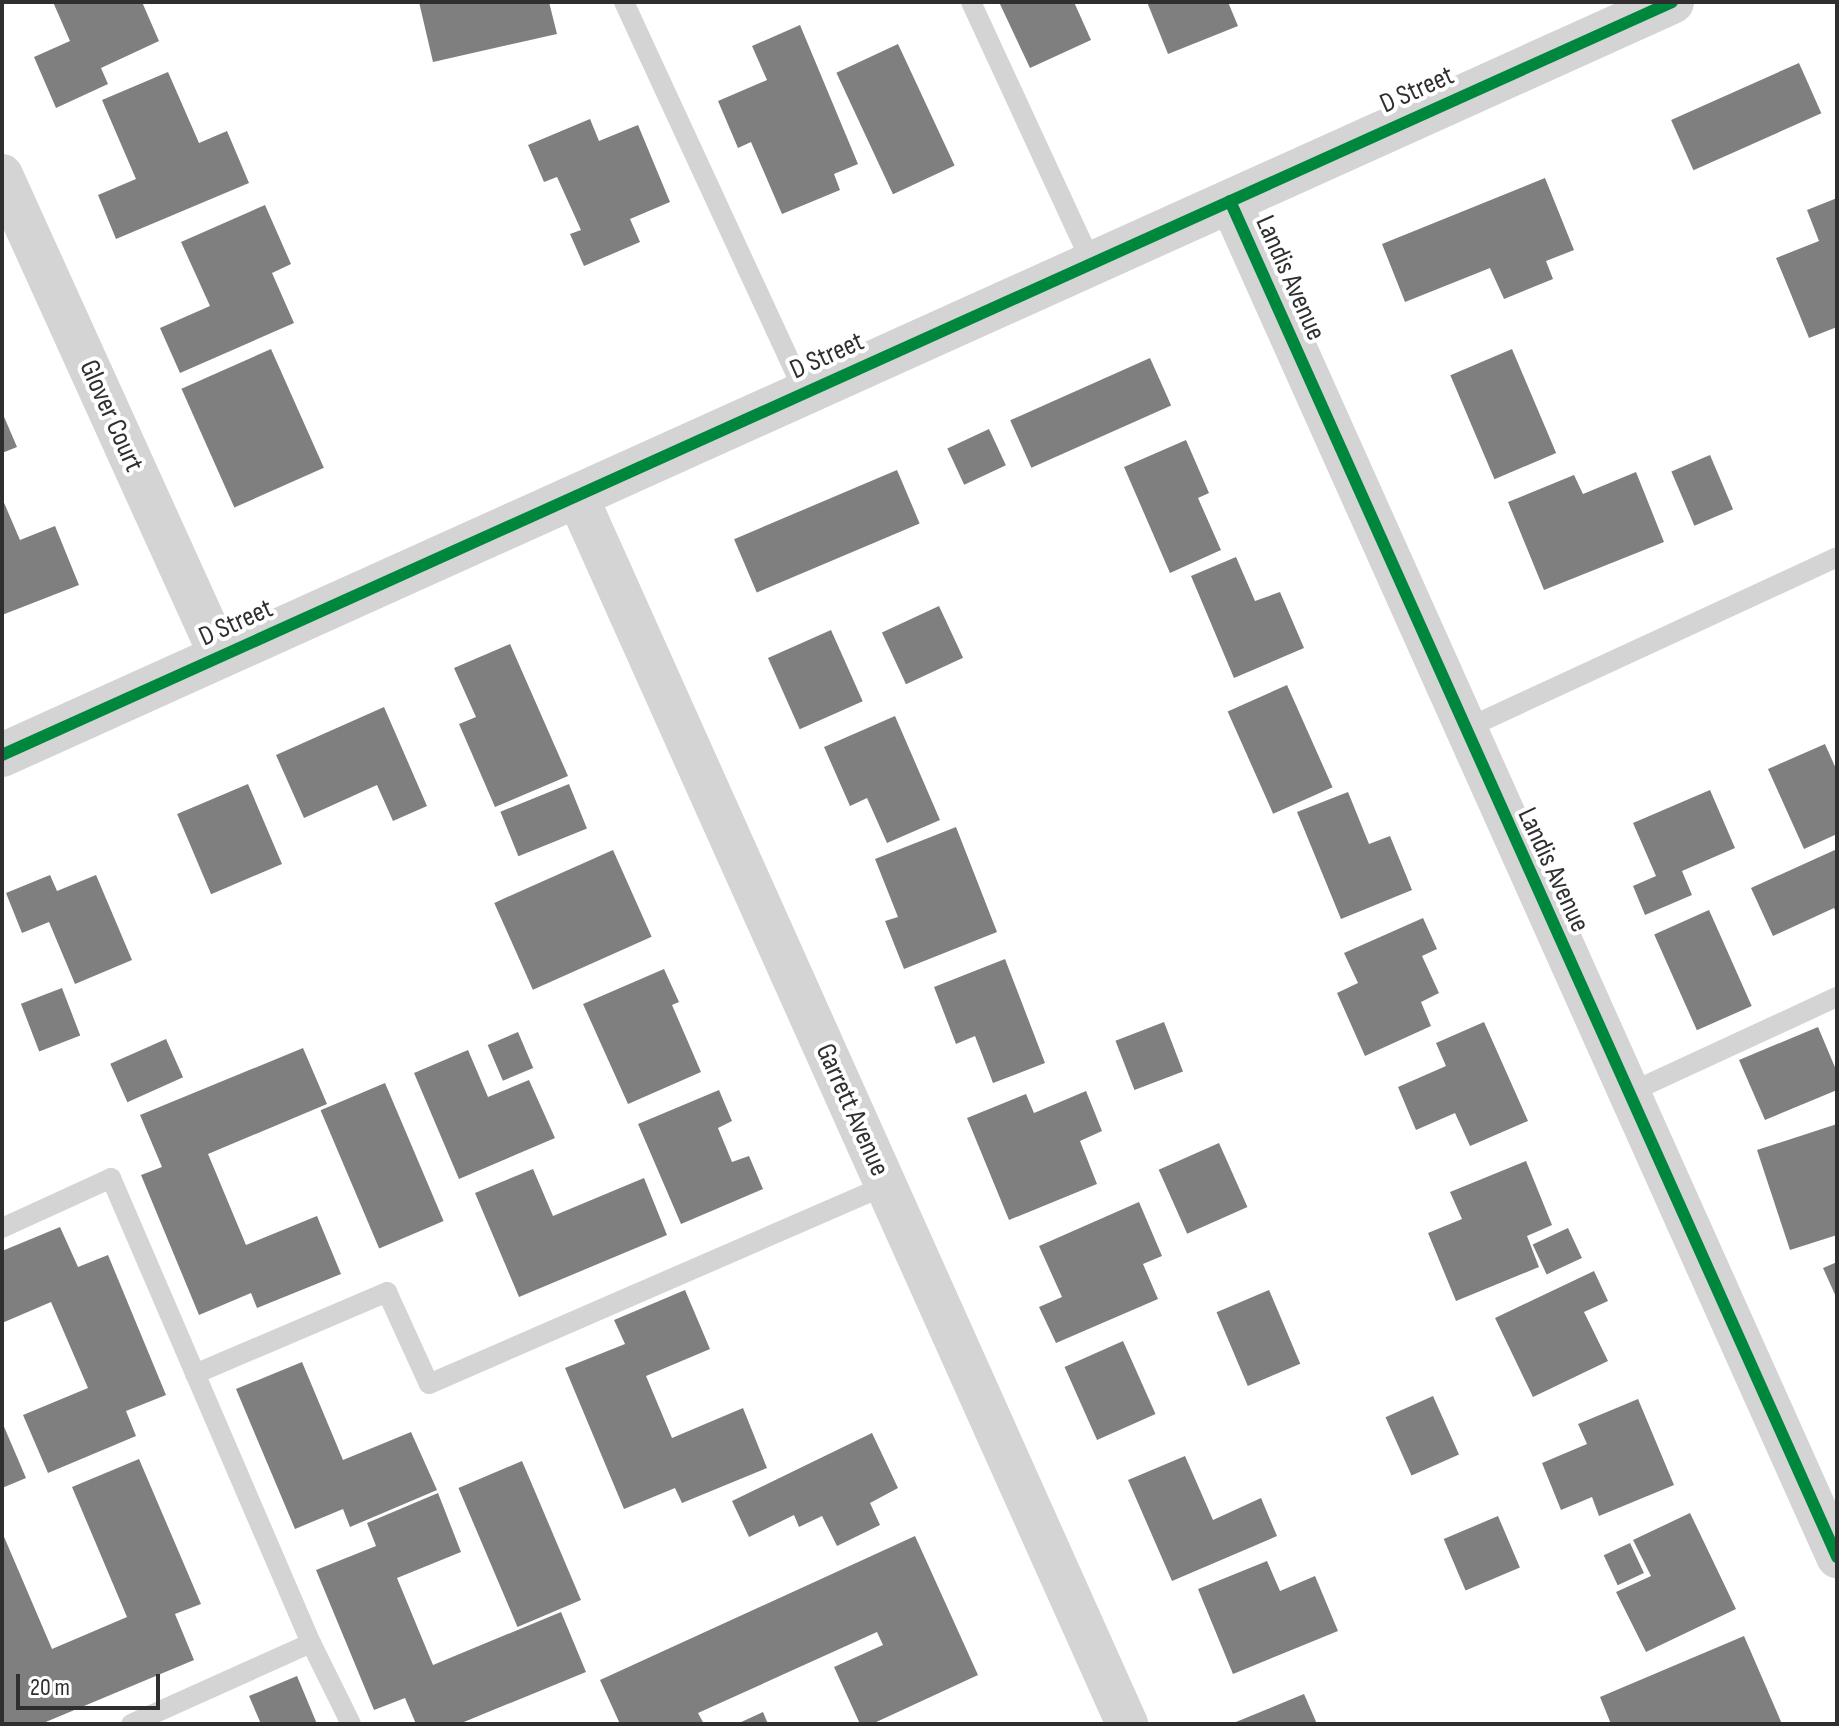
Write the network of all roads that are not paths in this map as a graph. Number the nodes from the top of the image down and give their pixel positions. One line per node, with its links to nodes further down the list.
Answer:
1 (624, 2): 7 (lane)
2 (971, 2): 6 (lane)
3 (1672, 2): 5 (street, D Street)
4 (2, 175): 10 (street, Glover Court)
5 (1230, 201): 6 (street, D Street); 11 (street, Landis Avenue)
6 (1092, 264): 7 (street, D Street)
7 (805, 393): 8 (street, D Street)
8 (577, 496): 10 (street, D Street); 15 (street, Garrett Avenue)
9 (1837, 557): 11 (lane)
10 (220, 656): 12 (street, D Street)
11 (1463, 730): 14 (street, Landis Avenue)
12 (2, 755)
13 (1837, 997): 14 (lane)
14 (1629, 1093): 18 (street, Landis Avenue)
15 (886, 1185): 17 (lane); 22 (street, Garrett Avenue)
16 (2, 1228): 17 (lane)
17 (195, 1374): 19 (lane)
18 (1837, 1557)
19 (311, 1643): 20 (lane); 21 (lane)
20 (131, 1724)
21 (351, 1724)
22 (1127, 1724)

